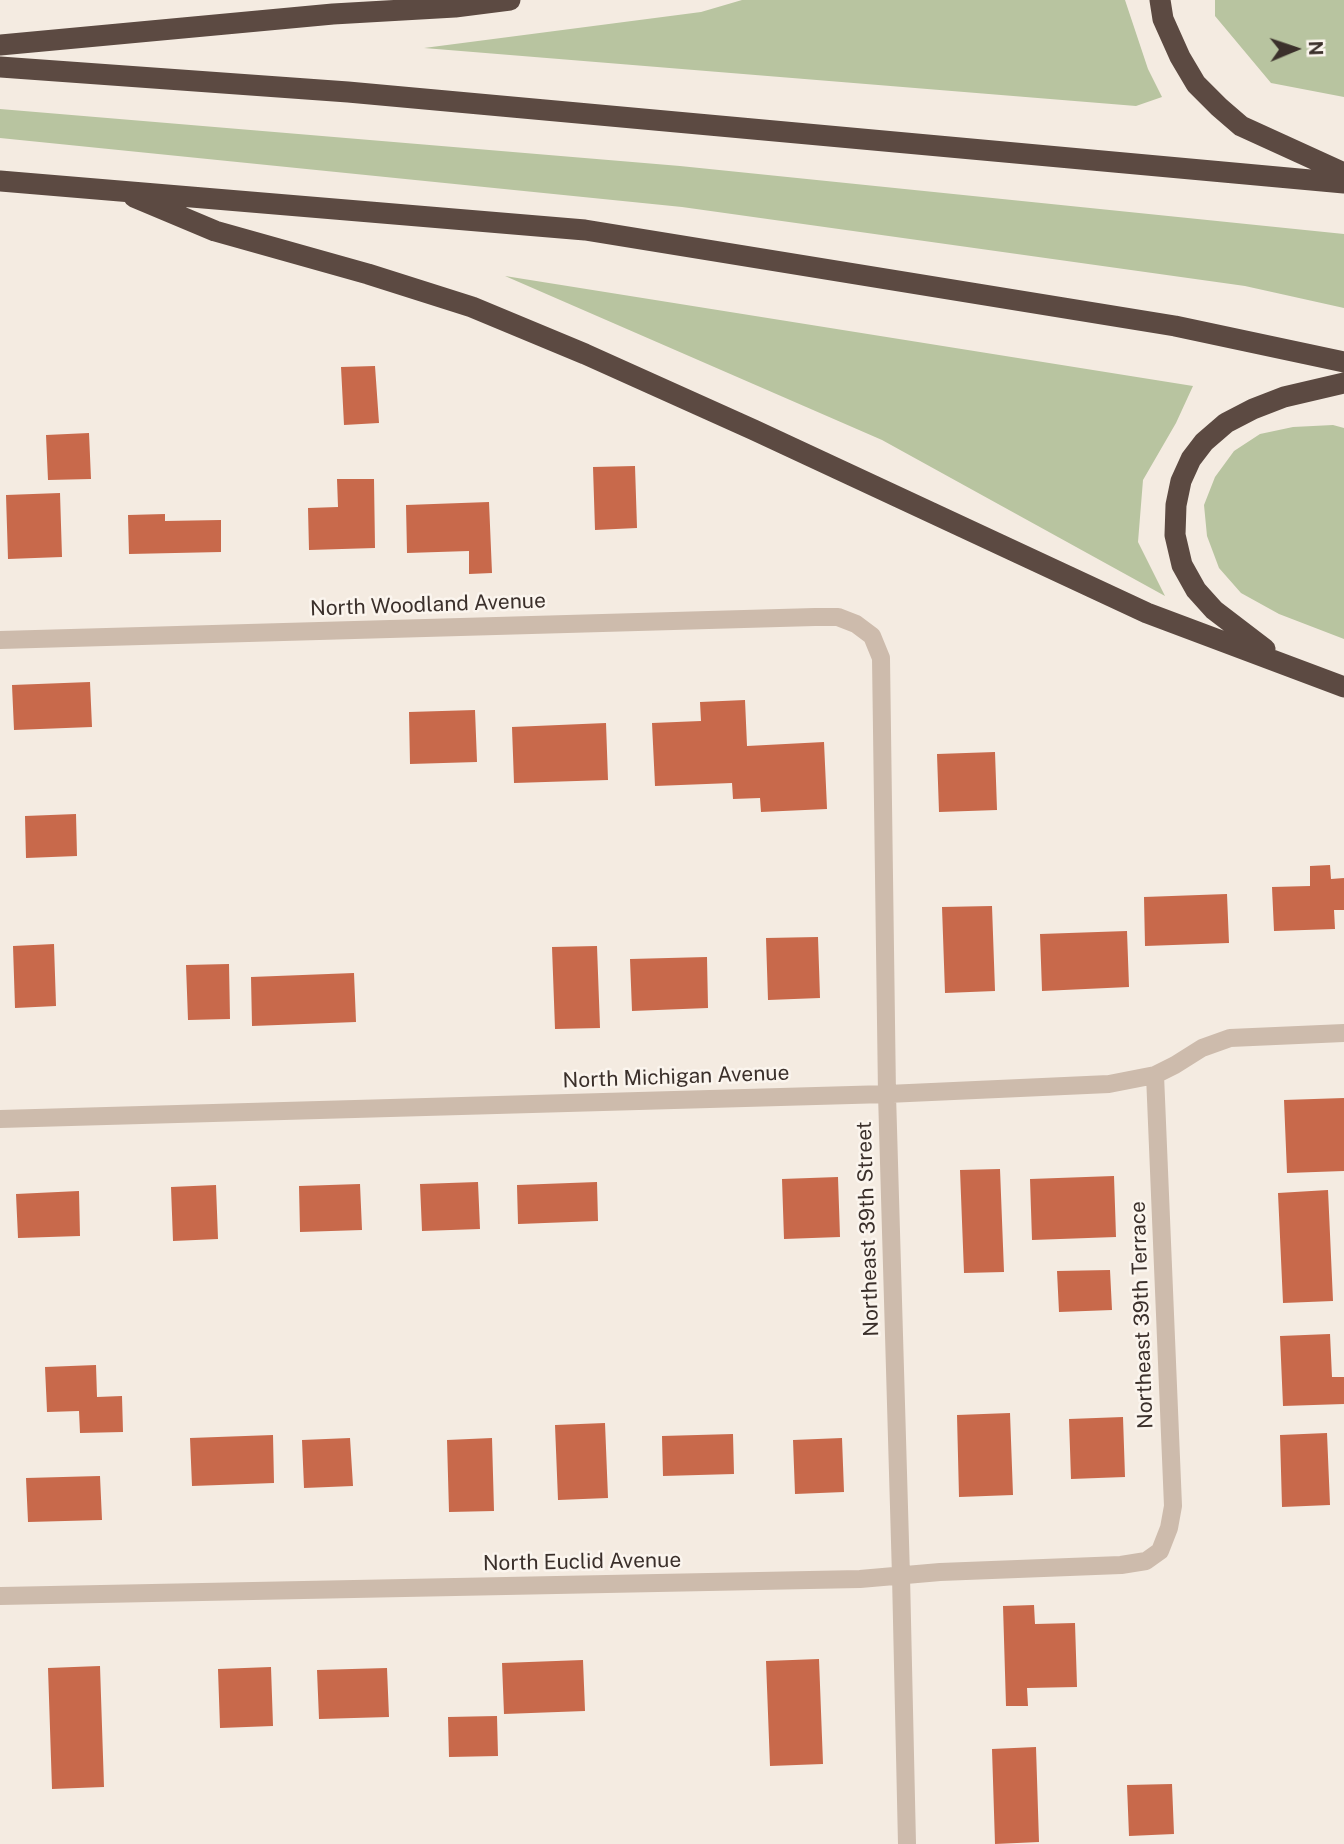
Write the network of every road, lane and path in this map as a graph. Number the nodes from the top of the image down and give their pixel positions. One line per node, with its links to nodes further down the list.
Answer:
1 (510, 0): 3 (highway)
2 (1160, 0): 5 (highway)
3 (0, 45)
4 (0, 67): 7 (highway)
5 (1344, 173)
6 (0, 181): 8 (highway)
7 (1344, 183)
8 (116, 189): 9 (highway); 13 (highway)
9 (1344, 362)
10 (1344, 383): 13 (highway)
11 (856, 624): 12 (street, North Woodland Avenue); 17 (street, Northeast 39th Street)
12 (0, 640)
13 (1283, 663): 14 (highway)
14 (1344, 687)
15 (1344, 1033): 16 (street, North Michigan Avenue)
16 (1155, 1075): 17 (street, North Michigan Avenue); 19 (street, Northeast 39th Terrace)
17 (887, 1094): 18 (street, North Michigan Avenue); 20 (street, Northeast 39th Street)
18 (0, 1119)
19 (1160, 1551): 20 (street, North Euclid Avenue)
20 (901, 1576): 21 (street, North Euclid Avenue); 22 (street, Northeast 39th Street)
21 (0, 1596)
22 (907, 1844)

